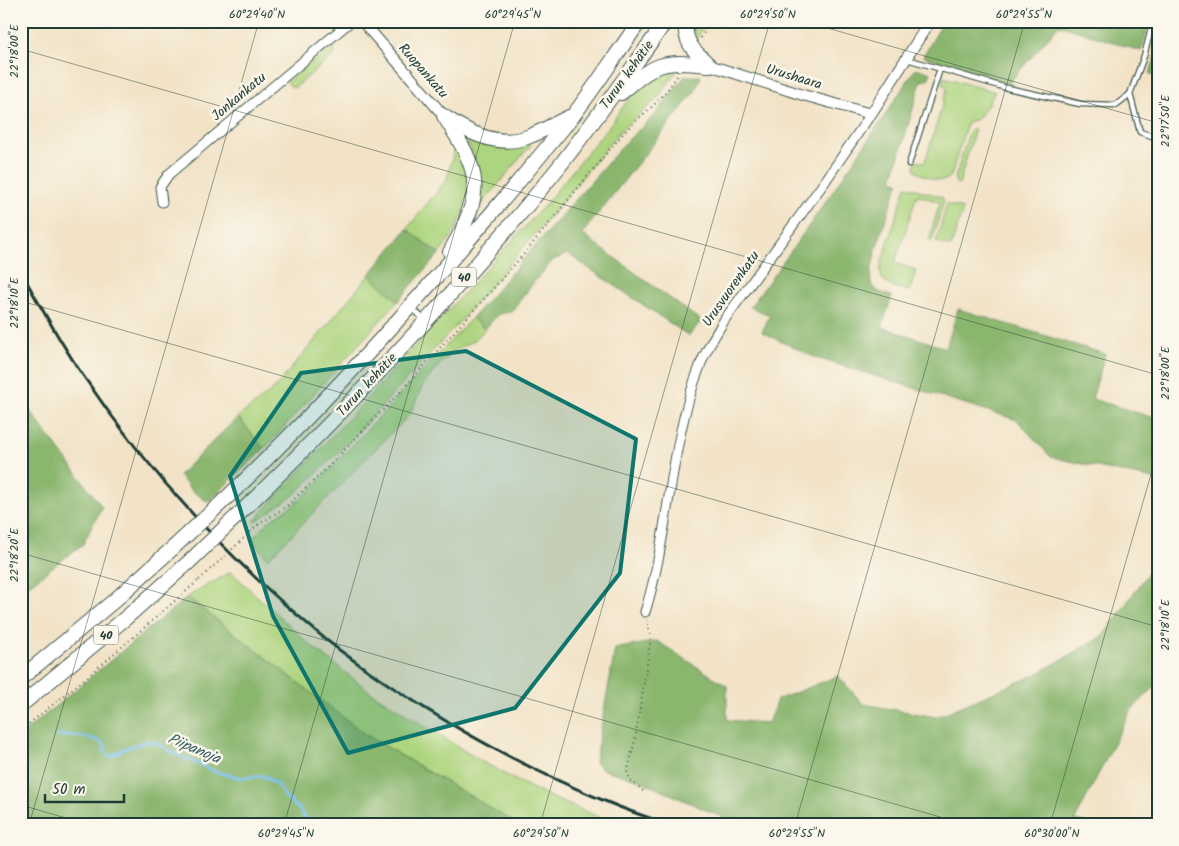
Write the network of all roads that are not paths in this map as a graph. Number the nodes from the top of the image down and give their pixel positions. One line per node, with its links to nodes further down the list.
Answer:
1 (351, 21): 18 (street, Jonkankatu)
2 (362, 21): 15 (street, Ruopankatu)
3 (640, 21): 14 (highway, Turun kehätie / 40)
4 (666, 21): 12 (highway, Turun kehätie / 40)
5 (685, 21): 9 (highway)
6 (930, 21): 8 (street, Urusvuorenkatu)
7 (1153, 21): 11 (lane)
8 (907, 59): 10 (lane); 13 (street, Urusvuorenkatu)
9 (709, 65): 12 (highway); 13 (street, Urushaara)
10 (940, 69): 11 (lane); 17 (lane)
11 (1130, 94): 16 (lane)
12 (605, 106): 21 (highway, Turun kehätie / 40)
13 (871, 114): 22 (street, Urusvuorenkatu)
14 (573, 115): 15 (highway); 19 (highway, Turun kehätie / 40)
15 (444, 116): 19 (highway)
16 (1158, 138)
17 (910, 164)
18 (162, 202)
19 (434, 279): 20 (highway, Turun kehätie / 40)
20 (410, 307): 21 (lane); 23 (highway, Turun kehätie / 40, bridge)
21 (426, 321): 24 (highway, Turun kehätie / 40, bridge)
22 (645, 612)
23 (21, 678)
24 (21, 705)

